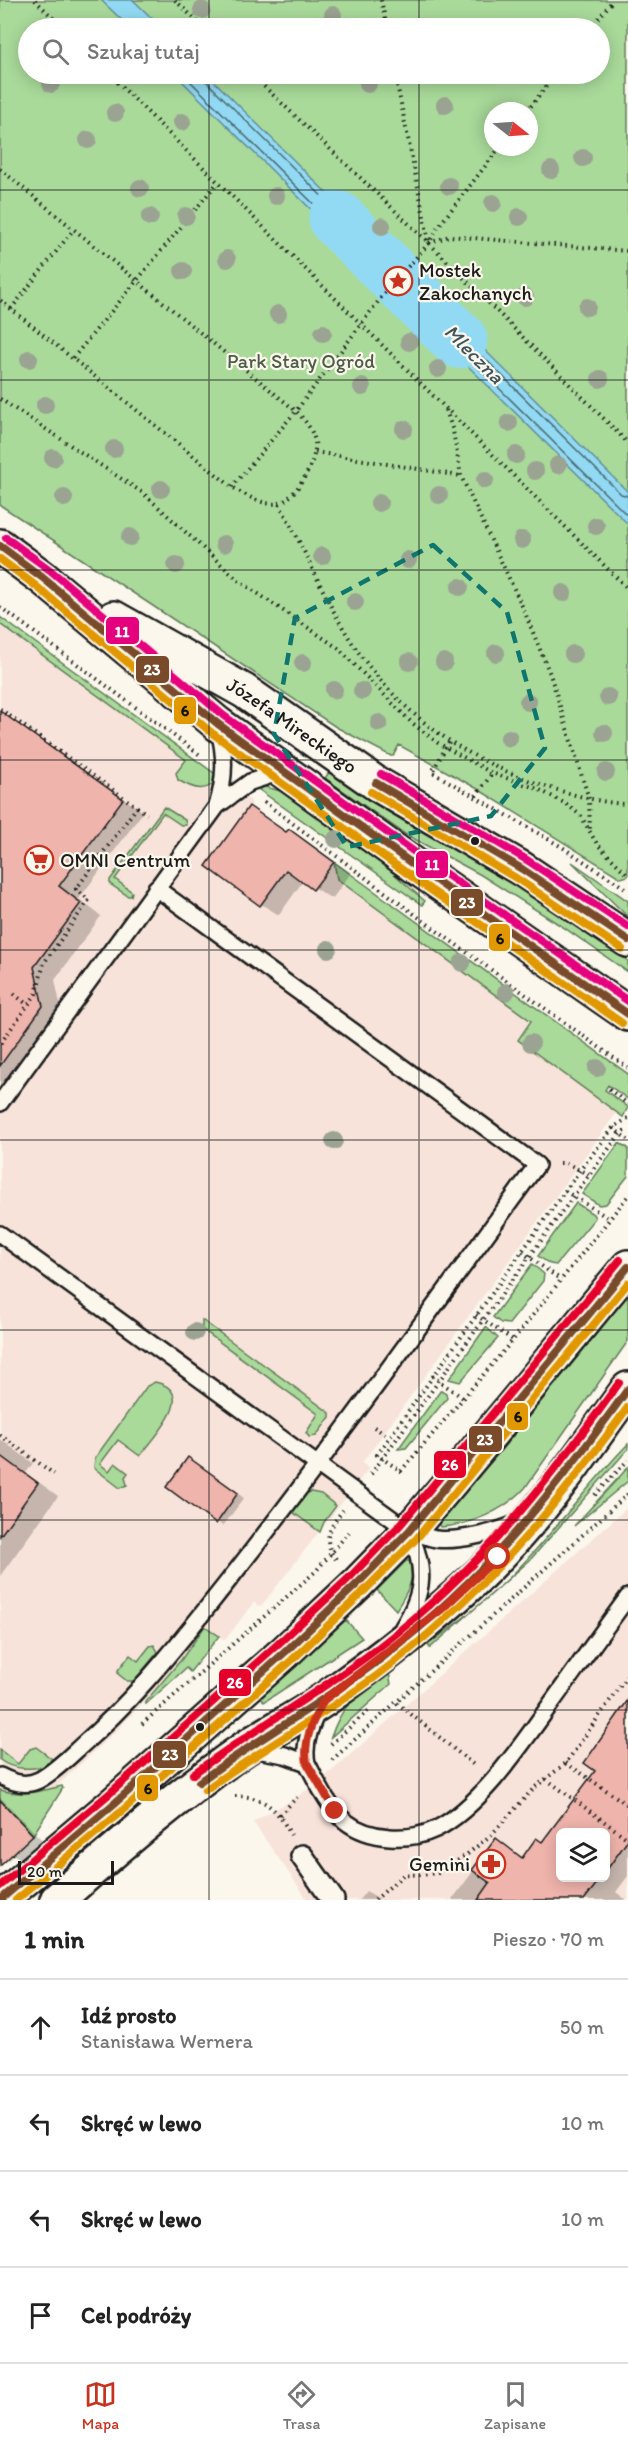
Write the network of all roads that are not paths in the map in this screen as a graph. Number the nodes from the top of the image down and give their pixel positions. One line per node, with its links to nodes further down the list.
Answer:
1 (0, 546): 2 (street, Józefa Mireckiego)
2 (43, 578): 3 (street, Józefa Mireckiego); 7 (street, Józefa Mireckiego)
3 (218, 724): 4 (street, Józefa Mireckiego); 5 (lane)
4 (285, 770): 5 (lane); 8 (street, Józefa Mireckiego)
5 (217, 806): 6 (lane)
6 (156, 888): 9 (lane); 13 (lane)
7 (628, 940)
8 (628, 1014)
9 (0, 1103)
10 (0, 1234): 13 (lane)
11 (628, 1267): 15 (street)
12 (628, 1389): 14 (street)
13 (316, 1465): 15 (lane); 21 (lane)
14 (535, 1514): 15 (lane); 17 (street)
15 (409, 1531): 17 (lane); 24 (street)
16 (628, 1597): 20 (lane)
17 (390, 1650): 18 (street)
18 (324, 1700): 19 (street); 20 (lane)
19 (245, 1749): 20 (lane); 25 (street)
20 (307, 1763)
21 (0, 1776)
22 (303, 1856): 23 (street)
23 (331, 1899)
24 (0, 1900)
25 (57, 1900)

